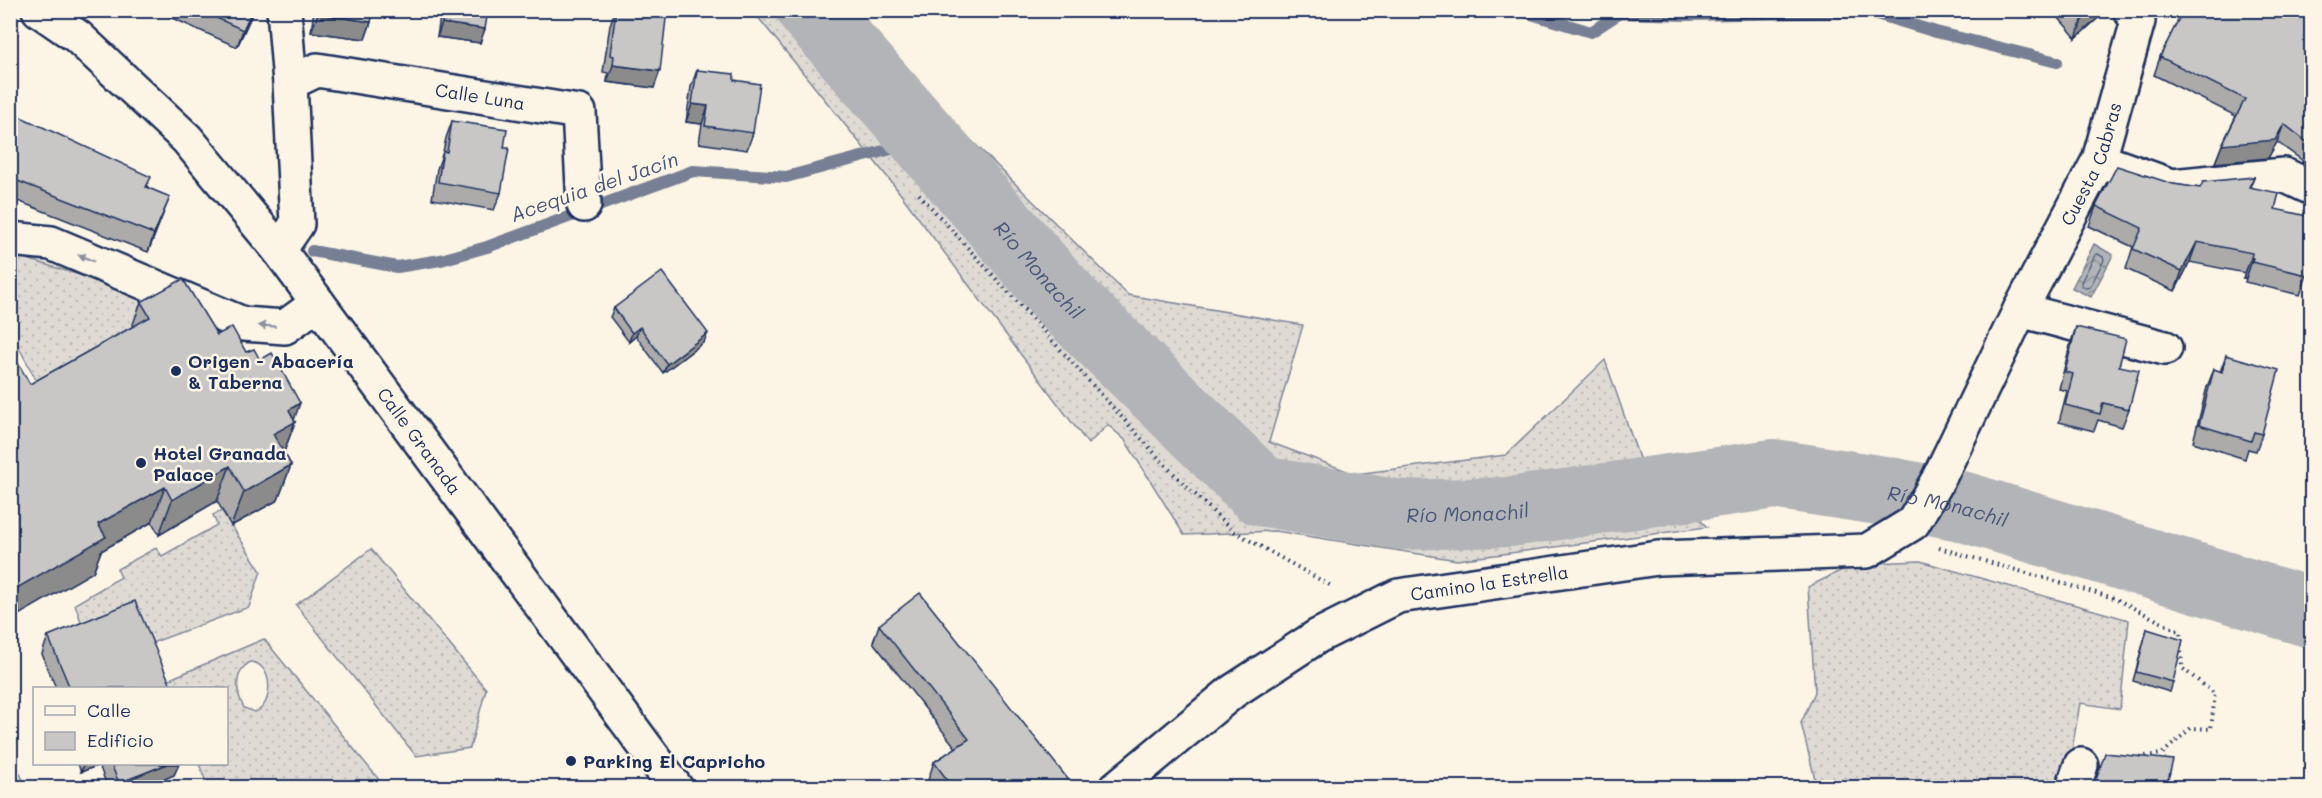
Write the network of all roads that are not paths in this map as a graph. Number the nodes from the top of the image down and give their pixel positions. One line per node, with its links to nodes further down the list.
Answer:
1 (39, 10): 9 (street, Calle Granada)
2 (284, 10): 4 (street)
3 (2130, 10): 5 (street, Cuesta Cabras)
4 (290, 83): 7 (street, Calle Luna); 9 (street)
5 (2099, 160): 6 (street); 11 (street, Cuesta Cabras)
6 (2312, 188)
7 (584, 205)
8 (10, 239): 10 (street, one-way to 8)
9 (279, 250): 10 (street, Calle Granada)
10 (318, 303): 14 (street, Calle Granada)
11 (2020, 310): 12 (street); 13 (street, Cuesta Cabras)
12 (2165, 348)
13 (1913, 523): 15 (street, Camino la Estrella)
14 (676, 788)
15 (1116, 788)

